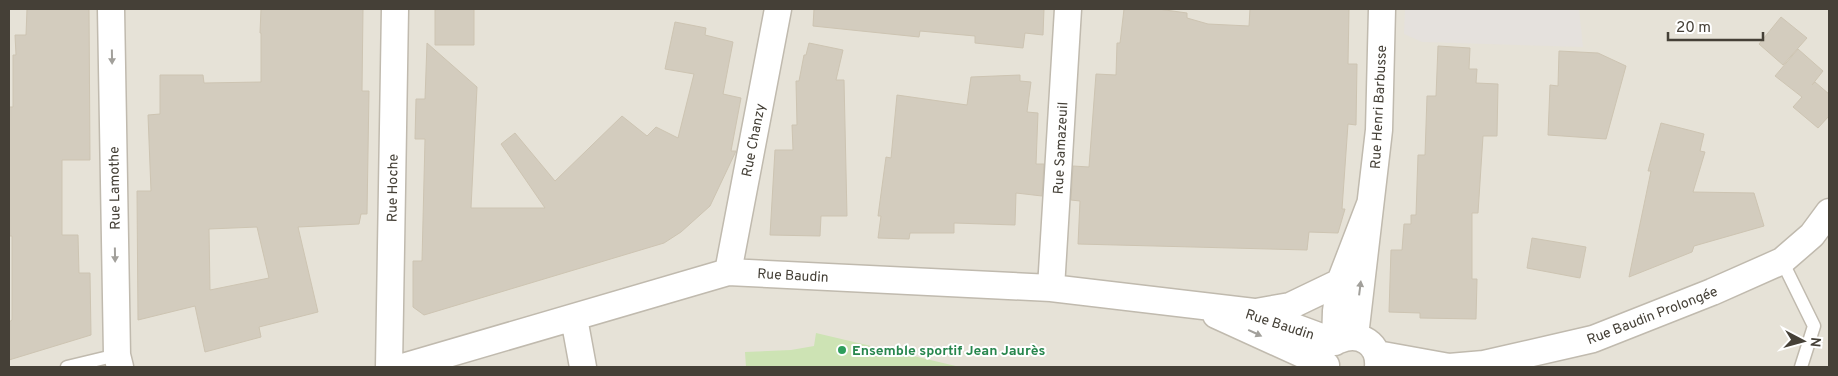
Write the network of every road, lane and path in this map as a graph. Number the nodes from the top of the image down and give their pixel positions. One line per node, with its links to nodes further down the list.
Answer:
1 (111, 9): 16 (street, Rue Lamothe, one-way to 16)
2 (395, 9): 19 (street, Rue Hoche)
3 (778, 9): 9 (street, Rue Chanzy)
4 (1068, 9): 11 (street, Rue Samazeuil)
5 (1382, 9): 6 (street, Rue Henri Barbusse)
6 (1370, 204): 10 (street, Rue Henri Barbusse); 15 (street, Rue Henri Barbusse, one-way to 6)
7 (1829, 212): 8 (street, Rue Baudin Prolongée)
8 (1782, 261): 22 (street, Rue Baudin Prolongée); 23 (lane)
9 (728, 272): 11 (street, Rue Baudin); 14 (street, Rue Baudin)
10 (1340, 282): 13 (street); 15 (street, Rue Henri Barbusse)
11 (1051, 288): 12 (street, Rue Baudin)
12 (1195, 305): 13 (street, Rue Baudin); 15 (street, Rue Baudin, one-way to 15)
13 (1254, 312): 15 (street, Rue Baudin)
14 (574, 318): 20 (street, Rue Baudin); 21 (street)
15 (1336, 353): 17 (street)
16 (118, 361): 18 (lane)
17 (1377, 361): 22 (street, Rue Baudin Prolongée)
18 (67, 367)
19 (389, 367)
20 (403, 367)
21 (583, 367)
22 (1449, 367)
23 (1801, 367)

